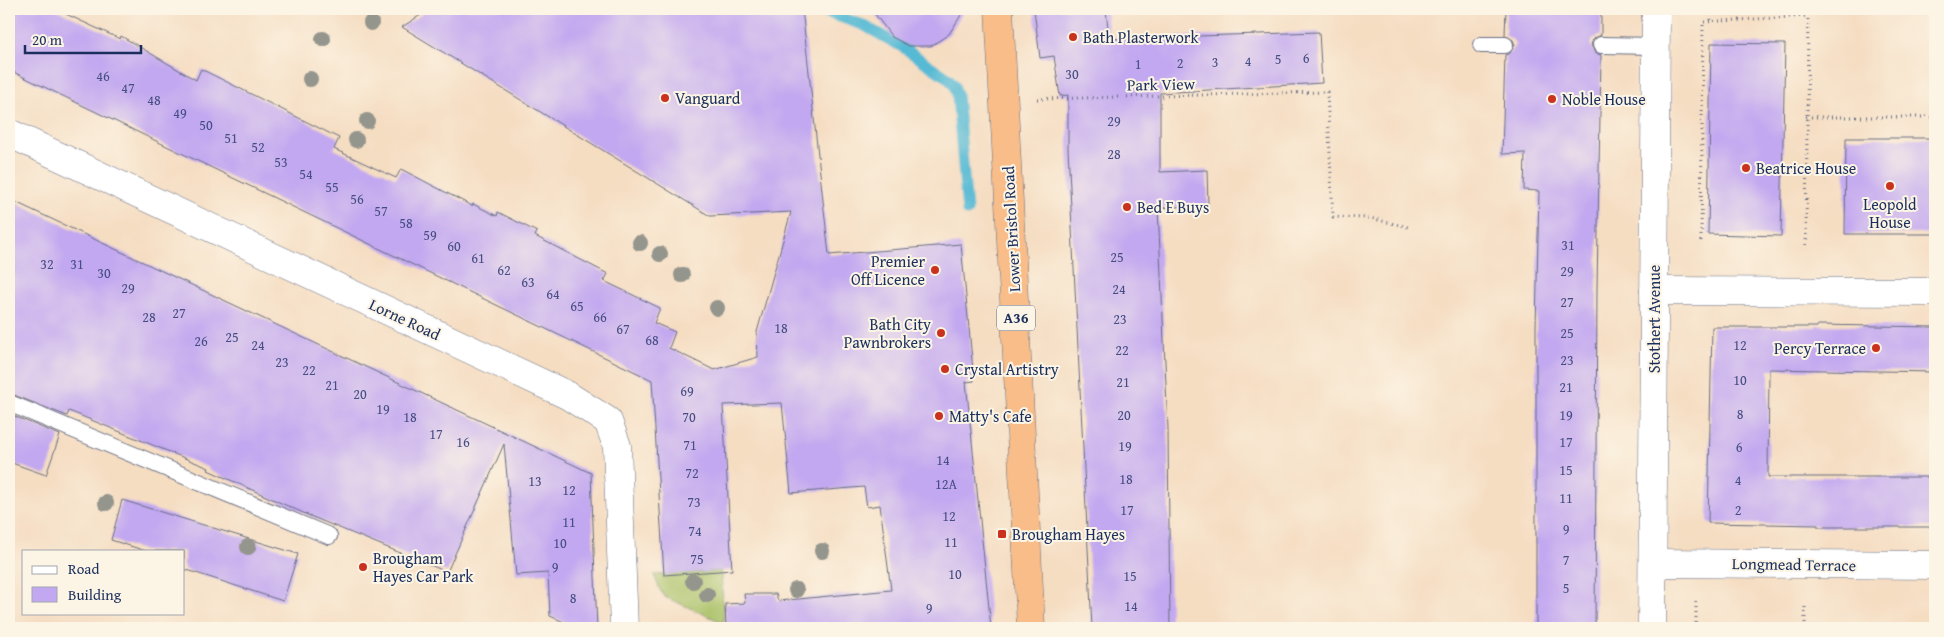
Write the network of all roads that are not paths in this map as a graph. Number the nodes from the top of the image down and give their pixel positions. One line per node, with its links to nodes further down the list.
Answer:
1 (999, 9): 15 (highway, Lower Bristol Road / A36)
2 (1656, 9): 6 (street, Stothert Avenue)
3 (1481, 45): 4 (lane)
4 (1505, 45)
5 (1601, 45): 6 (lane)
6 (1655, 46): 8 (street, Stothert Avenue)
7 (9, 133): 14 (street, Lorne Road)
8 (1654, 291): 9 (street); 12 (street, Stothert Avenue)
9 (1935, 292)
10 (9, 403): 11 (lane)
11 (329, 536)
12 (1653, 564): 13 (street, Longmead Terrace); 16 (street, Stothert Avenue)
13 (1935, 565)
14 (624, 628)
15 (1032, 628)
16 (1652, 628)

